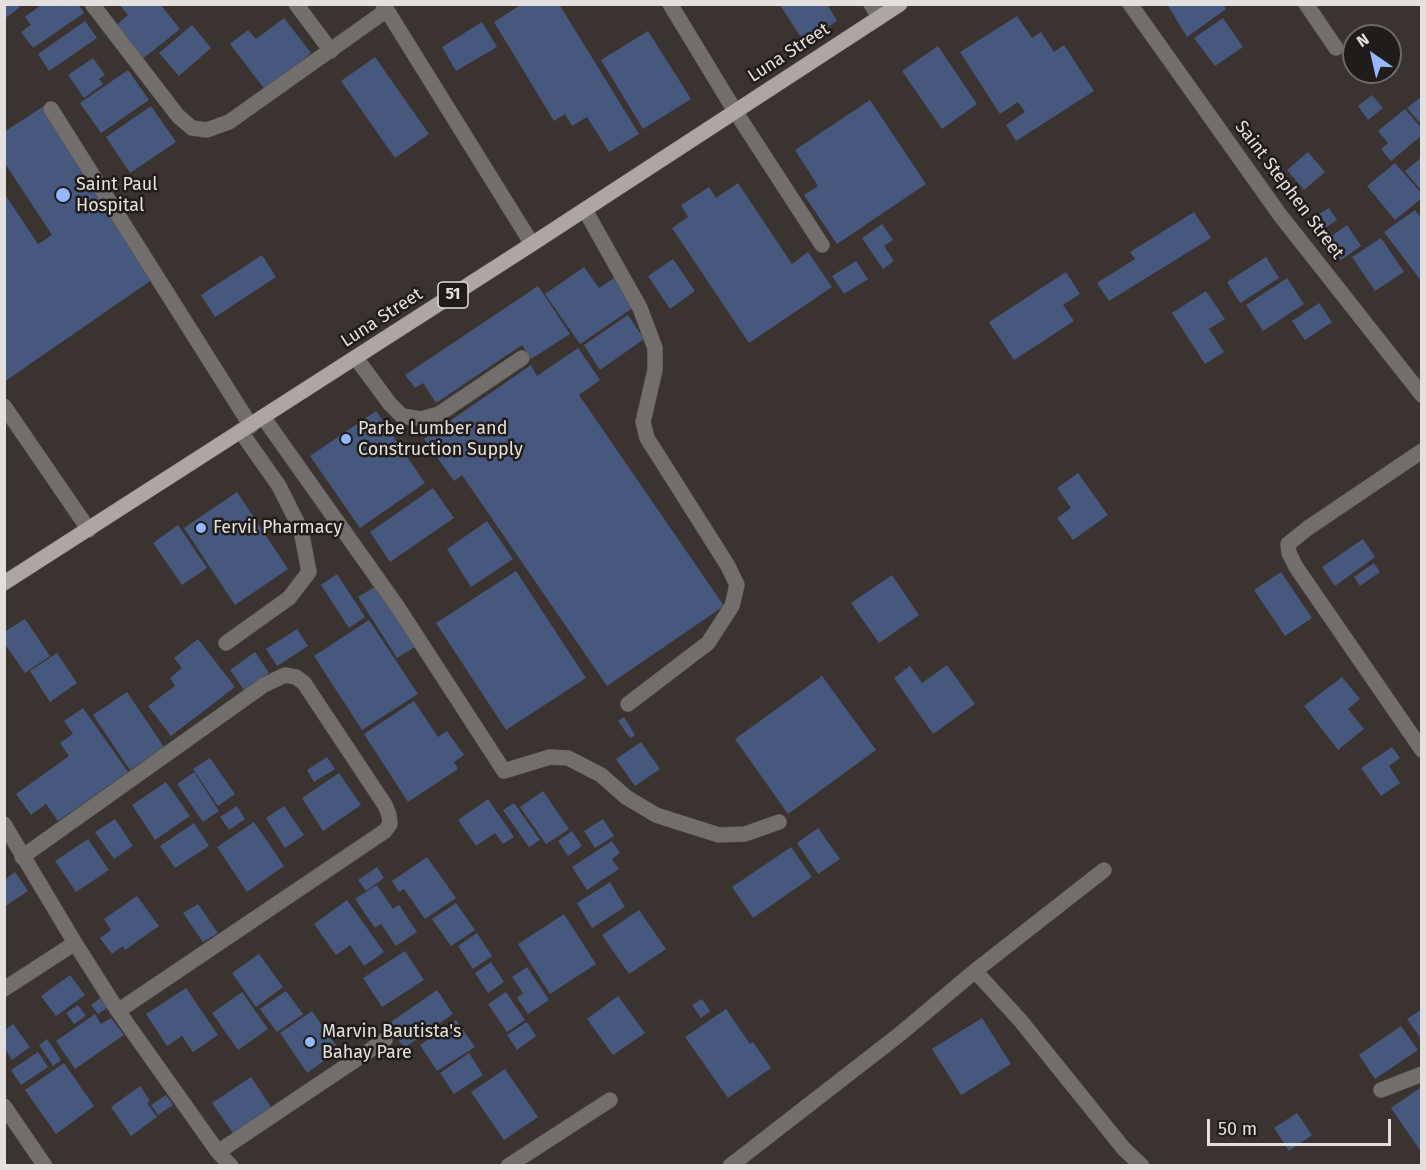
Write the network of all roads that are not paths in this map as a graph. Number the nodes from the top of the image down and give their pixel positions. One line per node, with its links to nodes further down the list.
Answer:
1 (92, 4): 11 (street)
2 (296, 4): 11 (street)
3 (670, 4): 13 (street)
4 (871, 4): 9 (street)
5 (900, 4): 9 (main road, Luna Street / 51)
6 (1130, 4): 19 (street, Saint Stephen Street)
7 (1306, 4): 10 (street)
8 (385, 7): 11 (street); 15 (street)
9 (879, 18): 13 (main road, Luna Street / 51)
10 (1336, 48)
11 (331, 51)
12 (51, 108): 21 (street)
13 (735, 111): 14 (main road, Luna Street / 51); 16 (street)
14 (585, 210): 15 (main road, Luna Street / 51); 26 (street)
15 (532, 244): 17 (main road, Luna Street / 51)
16 (822, 245)
17 (356, 358): 18 (street); 21 (main road, Luna Street / 51)
18 (522, 358)
19 (1422, 395)
20 (4, 406): 23 (street)
21 (252, 425): 23 (main road, Luna Street / 51); 25 (street); 28 (street)
22 (1422, 451): 27 (street)
23 (89, 530): 24 (main road, Luna Street / 51)
24 (4, 584)
25 (226, 643)
26 (628, 704)
27 (1422, 750)
28 (779, 822)
29 (4, 824): 30 (street)
30 (22, 857): 32 (street); 35 (street)
31 (1104, 870): 33 (street)
32 (75, 943): 34 (street); 35 (street)
33 (975, 971): 45 (street); 46 (street)
34 (4, 990)
35 (118, 1011): 41 (street)
36 (385, 1040): 41 (street)
37 (1422, 1074): 38 (street)
38 (1381, 1090)
39 (610, 1100): 44 (street)
40 (4, 1106): 42 (street)
41 (218, 1152): 43 (street)
42 (45, 1166)
43 (231, 1166)
44 (508, 1166)
45 (730, 1166)
46 (1142, 1166)

